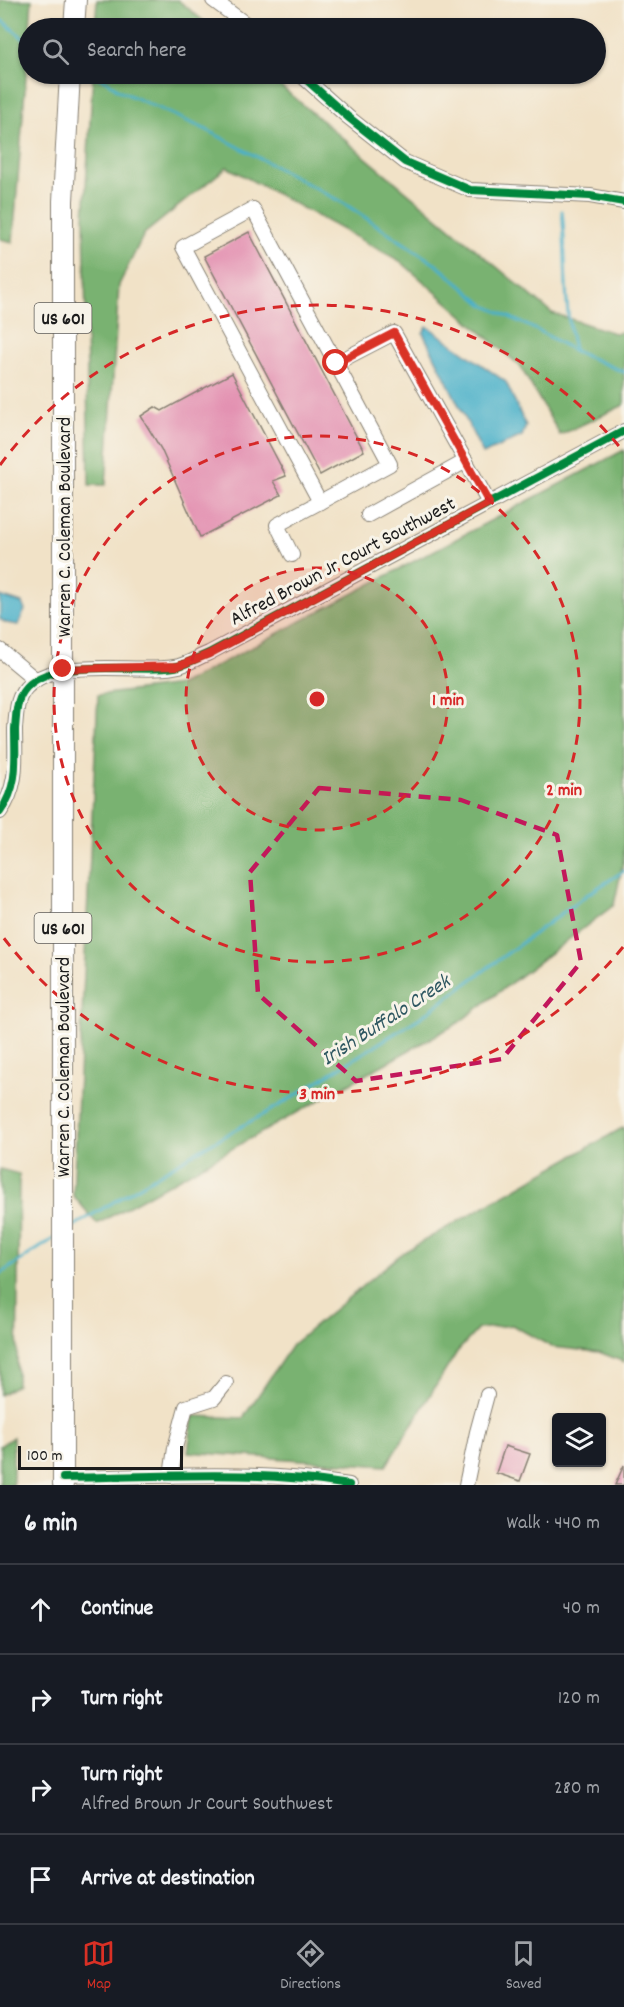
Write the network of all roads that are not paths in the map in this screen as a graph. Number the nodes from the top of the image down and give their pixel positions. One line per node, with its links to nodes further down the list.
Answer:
1 (76, 0): 3 (highway)
2 (213, 0): 4 (street)
3 (75, 18)
4 (237, 18)
5 (69, 84): 16 (highway, Warren C. Coleman Boulevard / US 601)
6 (311, 84): 7 (street)
7 (624, 202)
8 (336, 363): 10 (street); 11 (street); 11 (street)
9 (624, 431): 12 (street, Alfred Brown Jr Court Southwest)
10 (466, 461): 12 (street); 13 (street)
11 (320, 502): 14 (street)
12 (489, 503): 16 (street, Alfred Brown Jr Court Southwest)
13 (368, 515)
14 (292, 555)
15 (0, 650): 17 (street)
16 (63, 669): 17 (street); 24 (highway, Warren C. Coleman Boulevard / US 601)
17 (36, 680): 19 (street)
18 (0, 734): 19 (street)
19 (15, 735): 20 (street)
20 (0, 812)
21 (226, 1383): 23 (street)
22 (487, 1395): 26 (street)
23 (174, 1479): 24 (street); 25 (street)
24 (63, 1481)
25 (349, 1485)
26 (466, 1485)

